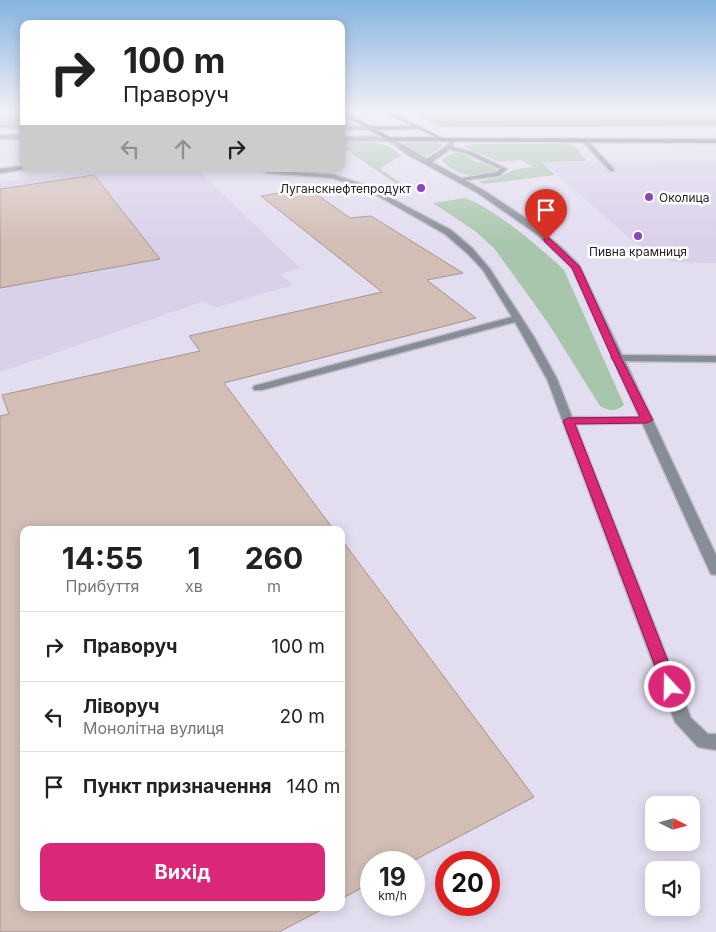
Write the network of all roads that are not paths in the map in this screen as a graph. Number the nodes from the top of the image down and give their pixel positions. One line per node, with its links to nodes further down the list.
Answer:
1 (416, 155): 5 (street)
2 (437, 155): 5 (street)
3 (475, 155): 10 (street)
4 (598, 155): 7 (street)
5 (427, 162): 10 (street)
6 (20, 168): 8 (street)
7 (612, 170)
8 (0, 171)
9 (268, 172): 11 (street)
10 (459, 180): 12 (street)
11 (516, 319): 14 (street); 16 (street)
12 (616, 358): 13 (street); 15 (street)
13 (716, 359)
14 (258, 388)
15 (647, 420): 16 (street); 17 (street)
16 (568, 421): 18 (street)
17 (716, 570)
18 (716, 742)

